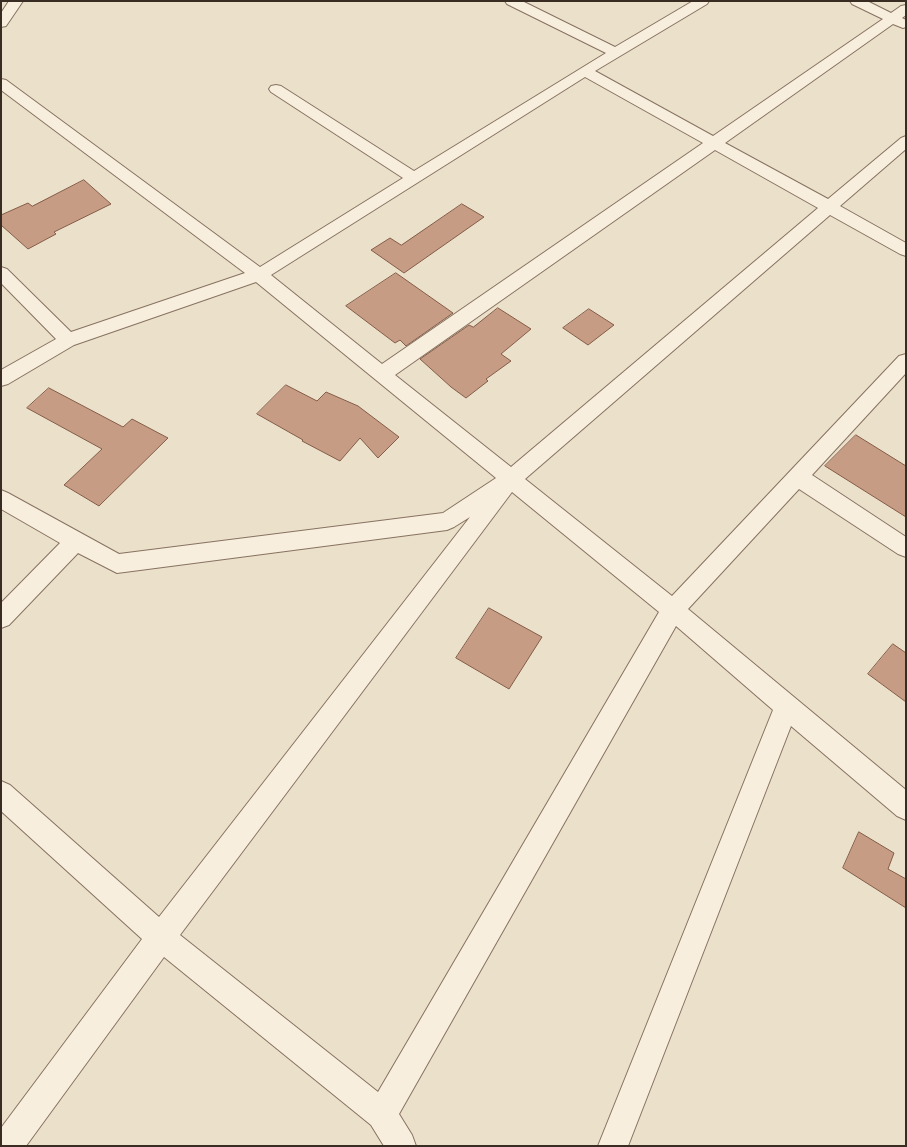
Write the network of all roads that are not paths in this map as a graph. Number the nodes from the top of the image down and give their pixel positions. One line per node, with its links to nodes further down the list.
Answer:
1 (16, 1): 7 (street)
2 (512, 1): 8 (street)
3 (702, 1): 8 (street)
4 (857, 1): 6 (street)
5 (906, 9): 6 (street)
6 (899, 22): 13 (street)
7 (1, 23)
8 (617, 53): 9 (street)
9 (585, 71): 13 (street); 14 (street)
10 (1, 83): 18 (street)
11 (276, 89): 14 (street)
12 (906, 141): 15 (street)
13 (715, 142): 15 (street); 21 (street)
14 (414, 178): 18 (street)
15 (829, 206): 16 (street); 24 (street)
16 (906, 250)
17 (1, 273): 19 (street)
18 (258, 275): 19 (street); 21 (street)
19 (68, 340): 22 (street)
20 (906, 361): 23 (street)
21 (382, 374): 24 (street)
22 (1, 379)
23 (798, 477): 27 (street); 28 (street)
24 (511, 479): 26 (street); 28 (street); 33 (street)
25 (1, 498): 26 (street)
26 (76, 541): 29 (street)
27 (906, 548)
28 (673, 610): 30 (street); 34 (street)
29 (1, 618)
30 (787, 706): 32 (street); 37 (street)
31 (1, 794): 33 (street)
32 (906, 807)
33 (161, 937): 34 (street); 35 (street)
34 (382, 1114): 36 (street)
35 (7, 1146)
36 (401, 1146)
37 (613, 1146)

